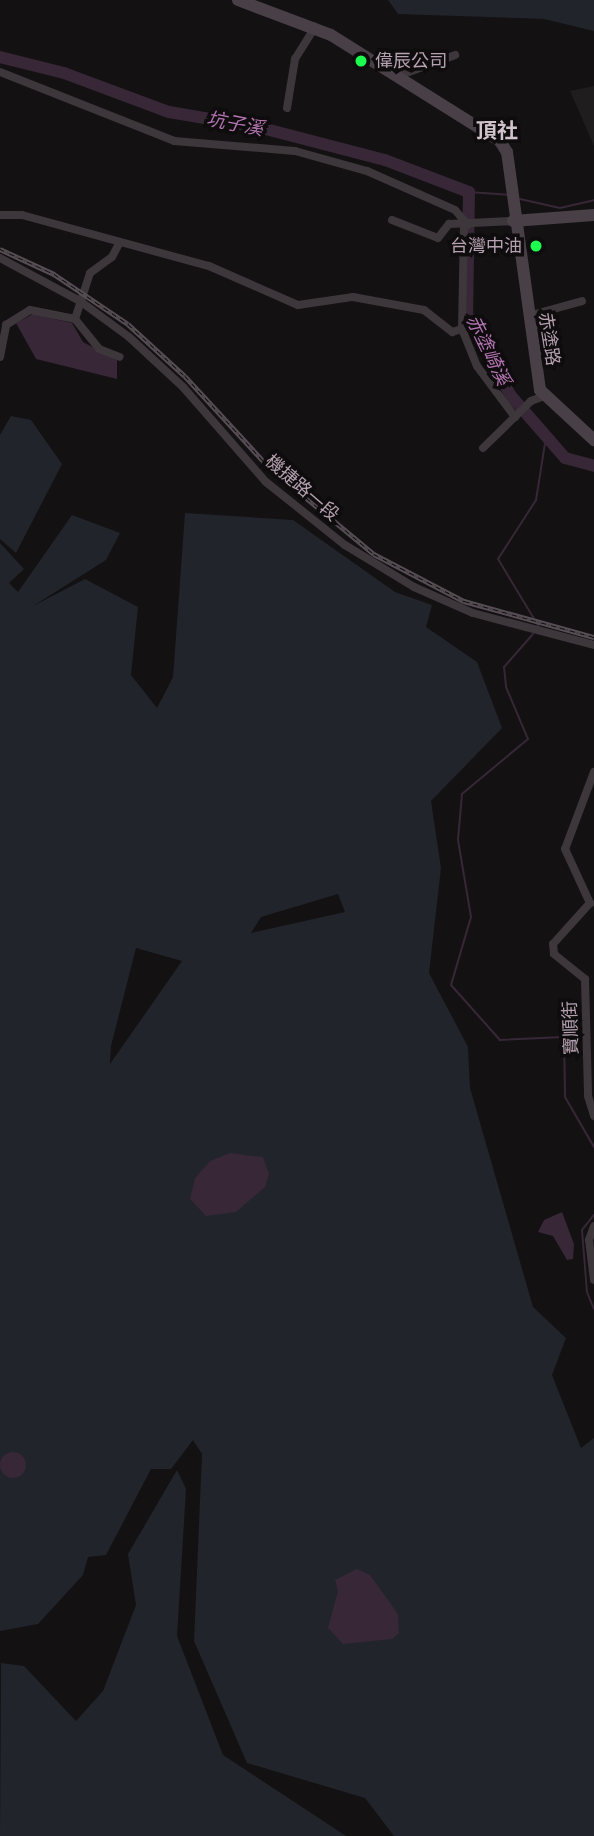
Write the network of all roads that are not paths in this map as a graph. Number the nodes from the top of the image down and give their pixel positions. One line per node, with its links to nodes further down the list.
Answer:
1 (238, 0): 2 (main road, 赤塗路)
2 (315, 27): 5 (main road, 赤塗路); 6 (street)
3 (455, 55): 5 (street)
4 (0, 72): 11 (street)
5 (398, 76): 10 (main road, 赤塗路)
6 (287, 108)
7 (0, 215): 12 (street)
8 (594, 215): 10 (main road)
9 (392, 220): 11 (street)
10 (513, 221): 11 (street); 16 (main road, 赤塗路)
11 (466, 225): 18 (street)
12 (120, 242): 14 (street); 18 (street)
13 (0, 258): 14 (street, 機捷路一段)
14 (80, 301): 17 (street); 25 (street, 機捷路一段)
15 (582, 301): 16 (street)
16 (528, 316): 21 (main road, 赤塗路)
17 (75, 320): 19 (street); 20 (street)
18 (462, 329): 22 (street)
19 (0, 357)
20 (120, 357)
21 (544, 396): 22 (street); 23 (main road)
22 (516, 416): 24 (street)
23 (594, 440)
24 (483, 448)
25 (594, 645)
26 (594, 772): 27 (street, 寶順街)
27 (594, 1116)
28 (594, 1226): 29 (street)
29 (594, 1280)

